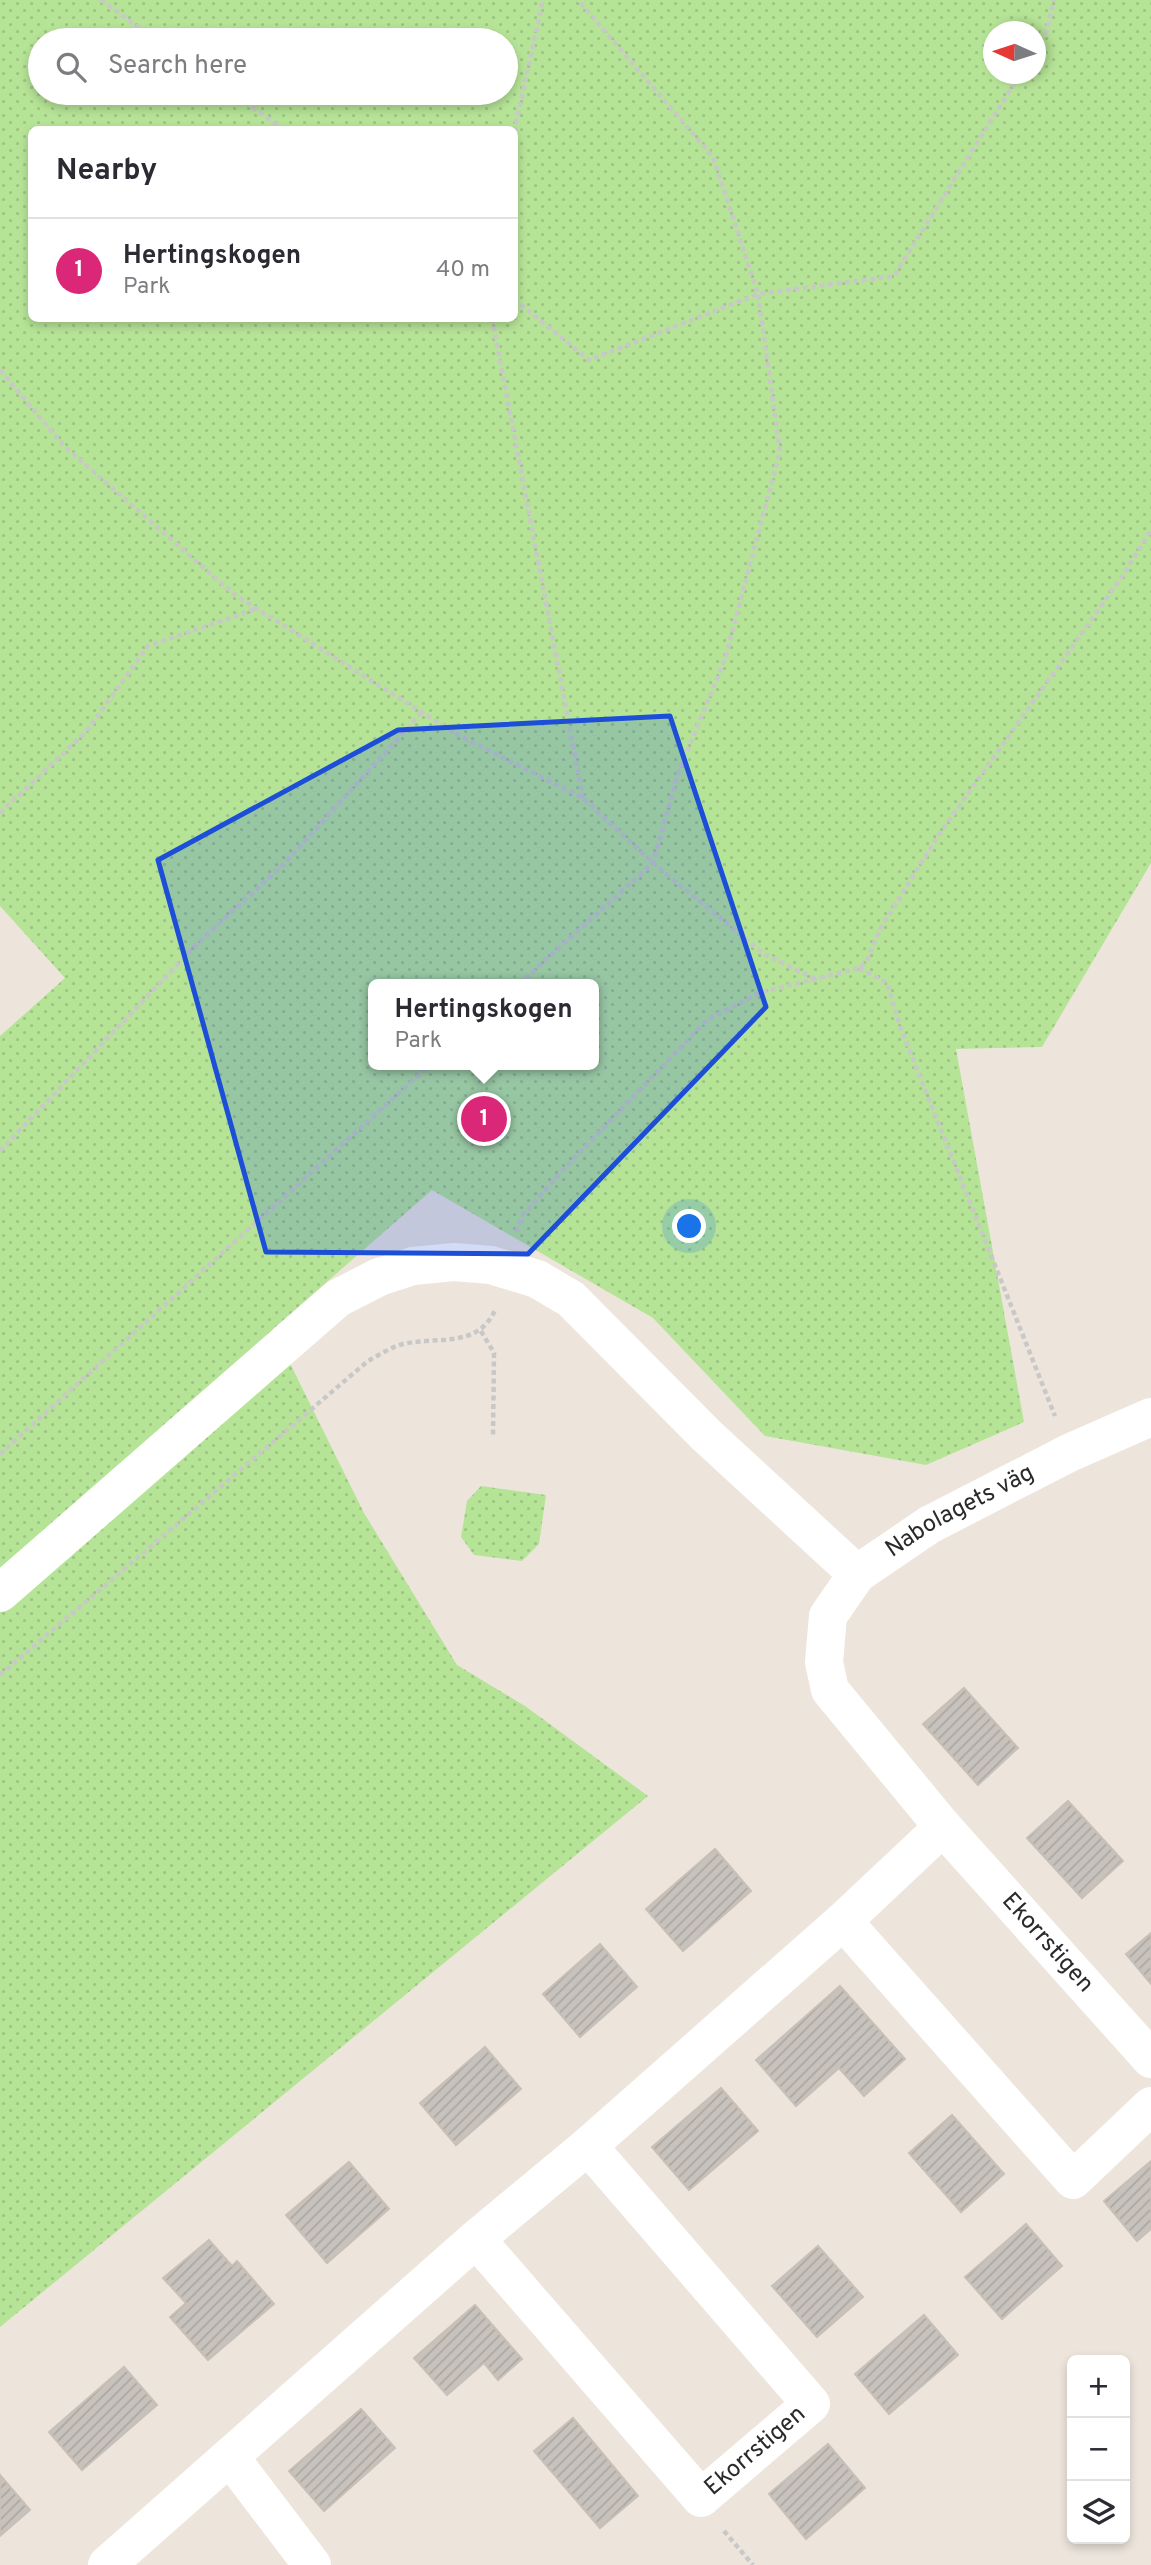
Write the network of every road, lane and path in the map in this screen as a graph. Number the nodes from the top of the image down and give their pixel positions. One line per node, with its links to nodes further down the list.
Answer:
1 (101, 0): 5 (path)
2 (544, 0): 10 (path)
3 (578, 0): 11 (path)
4 (1054, 0): 6 (path)
5 (140, 28)
6 (1046, 32)
7 (1014, 84): 11 (path)
8 (249, 105): 9 (path)
9 (279, 126)
10 (515, 126)
11 (758, 295): 12 (path); 20 (path)
12 (518, 302)
13 (493, 322): 18 (path)
14 (0, 370): 16 (path)
15 (1151, 530): 21 (path)
16 (257, 609): 17 (path); 19 (path)
17 (422, 712): 18 (path); 25 (path)
18 (583, 798): 20 (path)
19 (0, 813)
20 (653, 863): 22 (path); 23 (path)
21 (859, 968): 23 (path); 30 (path)
22 (525, 979)
23 (818, 980): 26 (path)
24 (424, 1070): 31 (path)
25 (0, 1151)
26 (506, 1270): 27 (path); 32 (street); 33 (street)
27 (481, 1331): 29 (path); 34 (path)
28 (1151, 1417): 30 (street, Nabolagets väg)
29 (493, 1438)
30 (1069, 1453): 32 (street, Nabolagets väg)
31 (0, 1454)
32 (857, 1574): 35 (street, Ekorrstigen)
33 (0, 1593)
34 (0, 1675)
35 (943, 1827): 36 (street); 37 (street, Ekorrstigen)
36 (843, 1921): 38 (street); 39 (street)
37 (1151, 2059)
38 (1151, 2106)
39 (588, 2146): 40 (street); 40 (street, Ekorrstigen)
40 (476, 2239): 41 (street)
41 (230, 2457): 42 (street); 43 (street)
42 (114, 2563)
43 (312, 2565)

